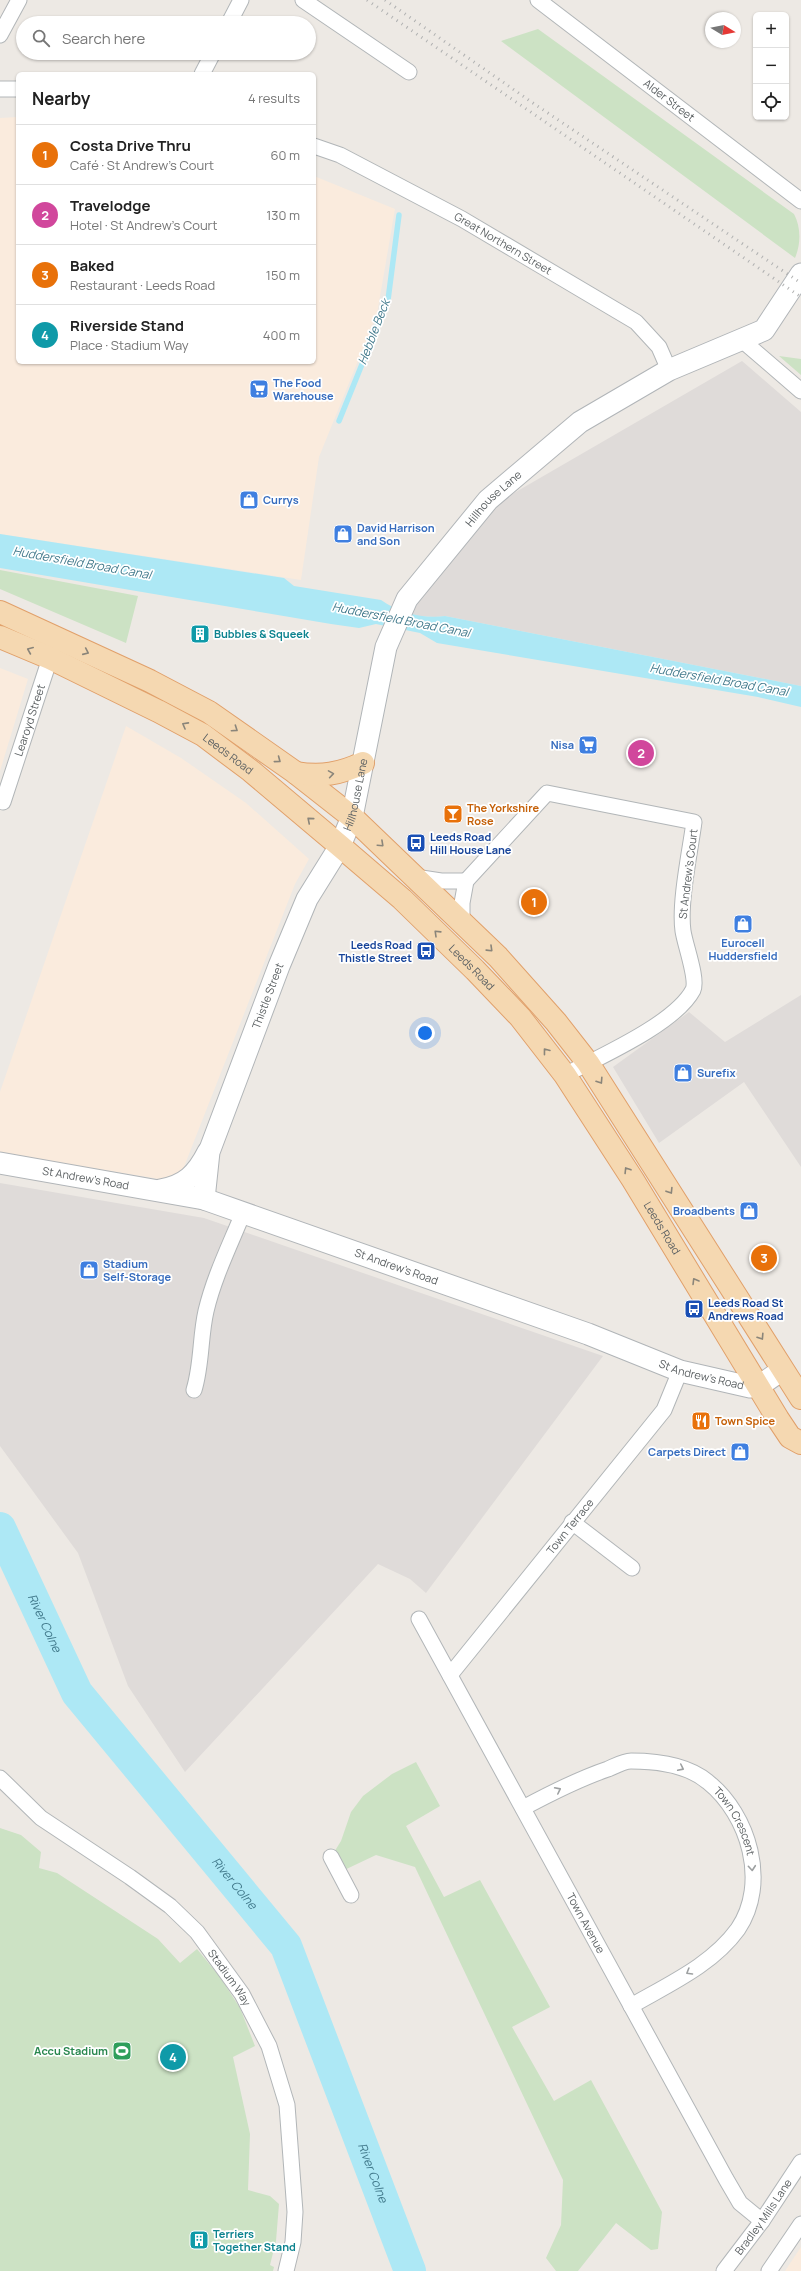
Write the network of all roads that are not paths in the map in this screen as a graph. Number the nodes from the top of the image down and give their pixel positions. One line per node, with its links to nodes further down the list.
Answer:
1 (18, 0): 6 (street)
2 (241, 0): 5 (street)
3 (303, 0): 9 (street)
4 (538, 0): 13 (street, Alder Street)
5 (233, 16)
6 (0, 35)
7 (209, 60): 8 (street)
8 (203, 72)
9 (409, 72)
10 (0, 89): 11 (street)
11 (16, 89)
12 (316, 147): 16 (street, Great Northern Street)
13 (801, 201)
14 (801, 274): 15 (street, Hillhouse Lane)
15 (743, 340): 16 (street, Hillhouse Lane); 17 (street)
16 (669, 370): 21 (street, Hillhouse Lane)
17 (801, 391)
18 (0, 612): 20 (main road, Leeds Road)
19 (0, 637): 20 (main road, Leeds Road, one-way to 19)
20 (53, 648): 22 (main road, Leeds Road, one-way to 22); 23 (street, Learoyd Street); 25 (main road, Leeds Road, one-way to 20)
21 (363, 763): 22 (main road, one-way to 21); 24 (street, Hillhouse Lane)
22 (296, 773): 24 (main road, Leeds Road)
23 (3, 802)
24 (352, 817): 25 (street, Hillhouse Lane); 26 (main road, Leeds Road, one-way to 26)
25 (340, 846): 30 (main road, Leeds Road, one-way to 25); 31 (street, Thistle Street)
26 (415, 877): 27 (street); 28 (main road, Leeds Road)
27 (466, 881): 28 (street); 29 (street, St Andrew's Court)
28 (462, 922): 29 (main road, Leeds Road, one-way to 29)
29 (588, 1063): 30 (street, St Andrew's Court); 36 (main road, Leeds Road, one-way to 36)
30 (565, 1075): 38 (main road, Leeds Road, one-way to 30)
31 (209, 1152): 33 (street, Thistle Street); 34 (street, Thistle Street)
32 (0, 1163): 33 (street, St Andrew's Road)
33 (158, 1191): 34 (street, St Andrew's Road)
34 (204, 1199): 35 (street, St Andrew's Road)
35 (243, 1213): 37 (street, St Andrew's Road); 39 (street)
36 (782, 1370): 38 (street, St Andrew's Road); 40 (main road, Leeds Road)
37 (680, 1371): 38 (street, St Andrew's Road); 42 (street, Town Terrace)
38 (759, 1386): 41 (main road, Leeds Road)
39 (194, 1390)
40 (801, 1398)
41 (801, 1443)
42 (572, 1522): 43 (street); 45 (street, Town Terrace)
43 (632, 1568)
44 (419, 1619): 45 (street, Town Avenue)
45 (450, 1675): 47 (street, Town Avenue)
46 (0, 1778): 54 (street, Stadium Way)
47 (523, 1808): 50 (street, Town Avenue); 50 (street, Town Crescent, one-way to 50)
48 (330, 1858): 49 (street)
49 (351, 1895)
50 (631, 2006): 52 (street, Town Avenue)
51 (801, 2162): 52 (street, Bradley Mills Lane)
52 (762, 2221): 55 (street, Bradley Mills Lane)
53 (801, 2224): 56 (street)
54 (286, 2271)
55 (724, 2271)
56 (769, 2271)

